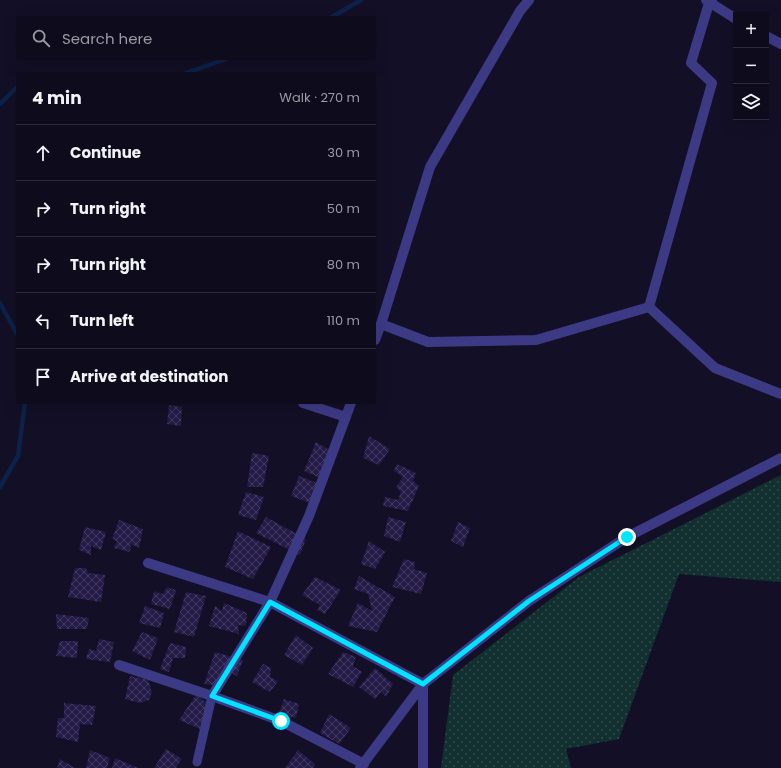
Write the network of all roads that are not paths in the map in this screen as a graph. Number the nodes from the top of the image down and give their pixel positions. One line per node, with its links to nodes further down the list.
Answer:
1 (529, 0): 7 (street)
2 (709, 1): 3 (street); 6 (street)
3 (733, 17)
4 (769, 38): 5 (street)
5 (781, 44)
6 (649, 306): 7 (street); 9 (street)
7 (381, 324): 8 (street)
8 (376, 337)
9 (781, 394)
10 (305, 404): 12 (street)
11 (351, 404): 12 (street)
12 (346, 417): 15 (street)
13 (781, 458): 17 (street)
14 (148, 563): 15 (street)
15 (270, 602): 17 (street); 18 (street)
16 (119, 665): 18 (street)
17 (423, 684): 20 (street); 21 (street)
18 (212, 696): 19 (lane); 20 (street)
19 (197, 762)
20 (362, 766)
21 (423, 768)

